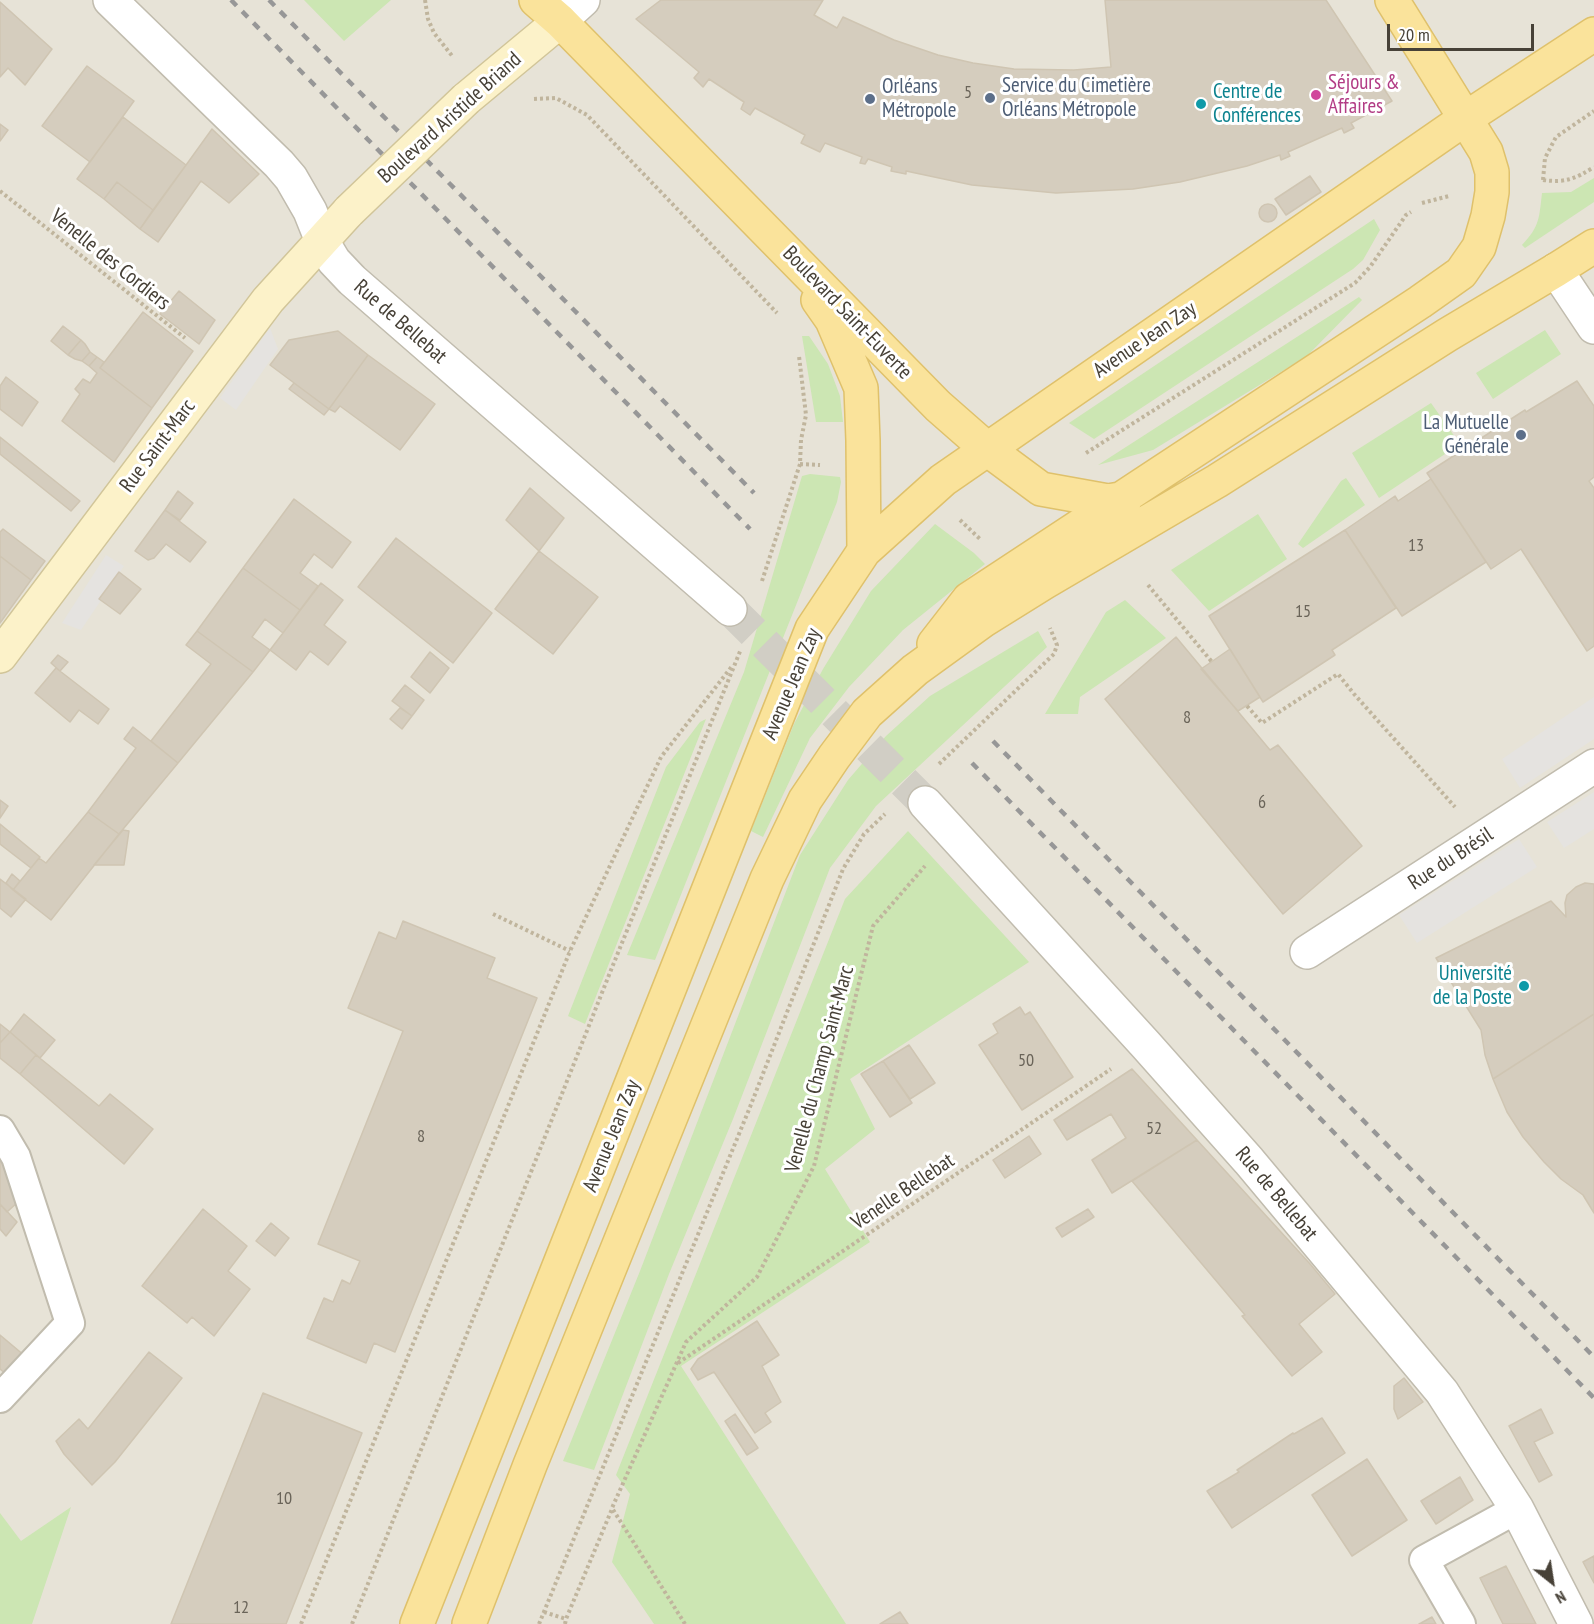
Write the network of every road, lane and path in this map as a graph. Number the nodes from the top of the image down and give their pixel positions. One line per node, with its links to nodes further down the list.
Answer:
1 (110, 0): 13 (street, Rue de Bellebat)
2 (425, 0): 6 (path)
3 (1392, 0): 8 (main road)
4 (560, 7): 6 (street, Boulevard Aristide Briand); 12 (main road, Boulevard Saint-Euverte)
5 (1594, 34): 8 (main road, Avenue Jean Zay)
6 (475, 91): 13 (street, Boulevard Aristide Briand, bridge); 16 (path)
7 (1594, 111): 9 (path)
8 (1466, 118): 20 (main road, Avenue Jean Zay); 23 (main road)
9 (1594, 167)
10 (0, 191): 18 (path, Venelle des Cordiers)
11 (1456, 195): 21 (path)
12 (775, 239): 20 (main road, Boulevard Saint-Euverte); 24 (main road)
13 (322, 241): 27 (street, Rue de Bellebat); 30 (street, Rue Saint-Marc)
14 (1594, 246): 15 (main road)
15 (1556, 270): 17 (street); 22 (main road)
16 (779, 315)
17 (1594, 327)
18 (187, 340)
19 (798, 353): 25 (path)
20 (987, 449): 23 (main road, Boulevard Saint-Euverte); 24 (main road, Avenue Jean Zay)
21 (1084, 455)
22 (1217, 481): 23 (main road, Boulevard Saint-Euverte); 33 (main road)
23 (1122, 498): 33 (main road)
24 (864, 551): 54 (main road, Avenue Jean Zay)
25 (762, 583)
26 (1148, 585): 32 (path)
27 (730, 609)
28 (1048, 625): 36 (path)
29 (741, 649): 31 (path)
30 (0, 656)
31 (737, 659): 42 (path); 53 (path)
32 (1212, 662)
33 (915, 670): 55 (main road)
34 (1247, 706): 40 (path)
35 (1594, 766): 40 (street, Rue du Brésil)
36 (933, 769)
37 (925, 803): 39 (street, Rue de Bellebat)
38 (890, 810): 50 (path)
39 (952, 833): 44 (street, Rue de Bellebat); 46 (path, Venelle du Champ Saint-Marc)
40 (1483, 838): 43 (street, Rue du Brésil)
41 (493, 914): 42 (path)
42 (570, 951): 52 (path)
43 (1307, 952)
44 (1146, 1045): 46 (path, Venelle Bellebat); 49 (street, Rue de Bellebat)
45 (0, 1130): 47 (lane)
46 (676, 1365): 48 (path, Venelle du Champ Saint-Marc)
47 (0, 1398)
48 (612, 1508): 51 (path, Venelle du Champ Saint-Marc); 57 (path)
49 (1517, 1509): 58 (lane); 59 (street, Rue de Bellebat)
50 (544, 1612): 51 (path); 56 (path)
51 (566, 1621)
52 (301, 1624)
53 (352, 1624)
54 (417, 1624)
55 (469, 1624)
56 (539, 1624)
57 (685, 1624)
58 (1461, 1624)
59 (1576, 1624)

